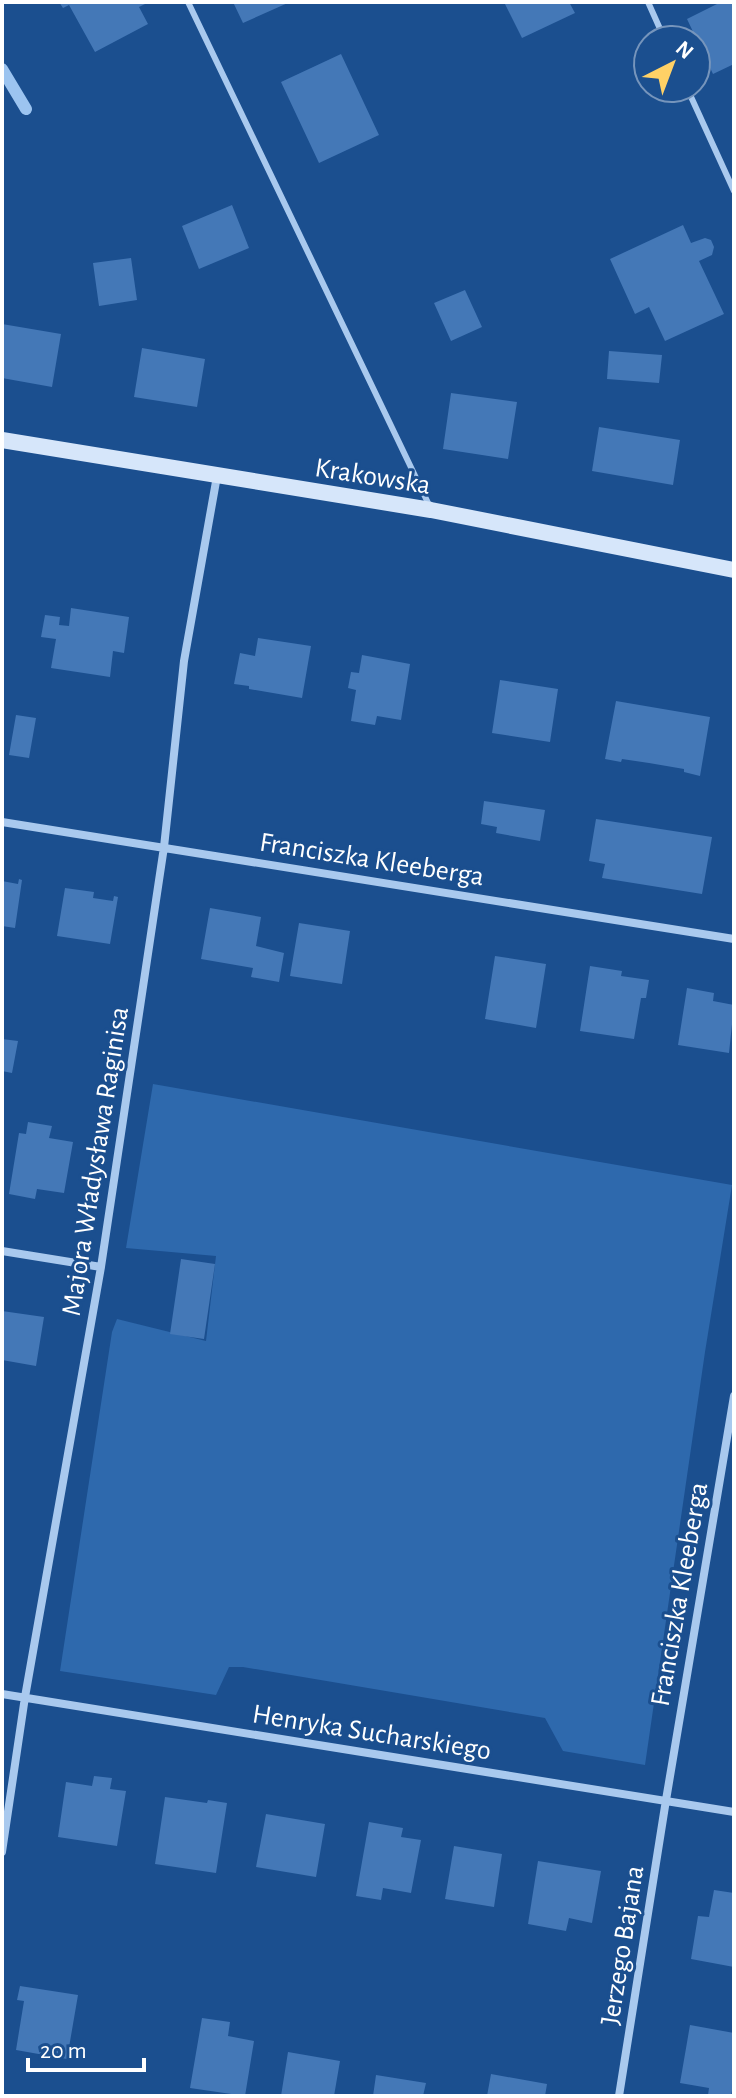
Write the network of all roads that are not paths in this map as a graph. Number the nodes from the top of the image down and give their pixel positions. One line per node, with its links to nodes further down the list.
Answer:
1 (188, 2): 8 (lane)
2 (648, 2): 3 (lane)
3 (658, 24)
4 (694, 104): 5 (lane)
5 (734, 191)
6 (2, 440): 7 (main road, Krakowska)
7 (217, 476): 8 (main road, Krakowska); 11 (street, Majora Władysława Raginisa)
8 (431, 510): 9 (main road, Krakowska)
9 (734, 570)
10 (2, 822): 11 (street, Franciszka Kleeberga)
11 (164, 847): 12 (street, Franciszka Kleeberga); 14 (street, Majora Władysława Raginisa)
12 (734, 939)
13 (2, 1251): 14 (street)
14 (101, 1267): 17 (street, Majora Władysława Raginisa)
15 (734, 1396): 18 (street, Franciszka Kleeberga)
16 (2, 1694): 17 (street, Henryka Sucharskiego)
17 (25, 1697): 18 (street, Henryka Sucharskiego); 20 (street, Majora Władysława Raginisa)
18 (666, 1800): 19 (street, Henryka Sucharskiego); 21 (street, Jerzego Bajana)
19 (734, 1812)
20 (2, 1852)
21 (619, 2096)

